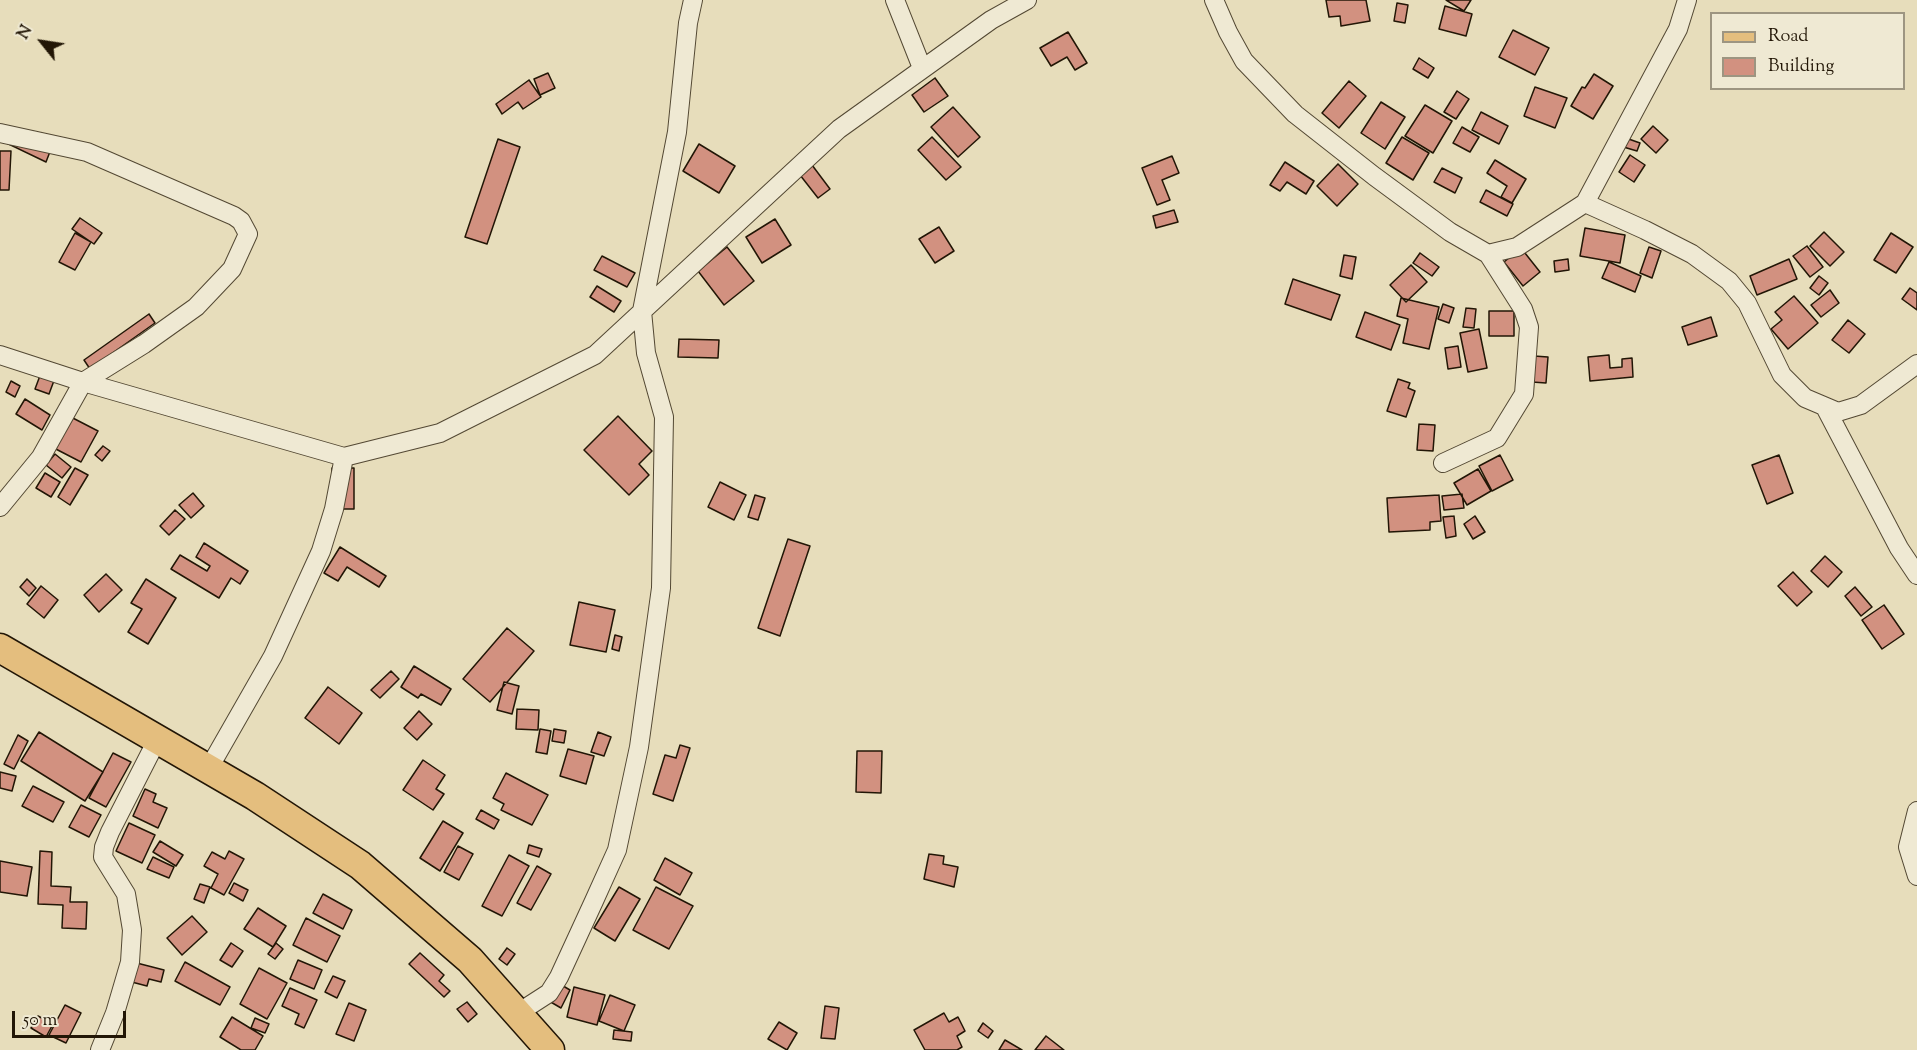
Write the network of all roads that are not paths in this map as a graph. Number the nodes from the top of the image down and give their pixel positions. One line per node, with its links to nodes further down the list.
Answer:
1 (693, 0): 10 (street)
2 (895, 0): 6 (street)
3 (1027, 0): 6 (street)
4 (1215, 0): 9 (street)
5 (1687, 0): 8 (street)
6 (922, 68): 10 (street)
7 (0, 133): 13 (street)
8 (1585, 203): 9 (street); 14 (street)
9 (1488, 254): 16 (street)
10 (642, 311): 15 (street); 24 (street)
11 (0, 355): 13 (street)
12 (1917, 364): 14 (street)
13 (83, 382): 15 (street); 17 (street)
14 (1825, 407): 18 (street)
15 (344, 457): 21 (street)
16 (1443, 463)
17 (0, 507)
18 (1917, 575)
19 (0, 648): 20 (main road)
20 (158, 738): 21 (main road); 25 (street)
21 (209, 768): 24 (main road)
22 (1917, 811): 23 (street)
23 (1917, 876)
24 (518, 1013): 26 (main road)
25 (100, 1050)
26 (550, 1050)

